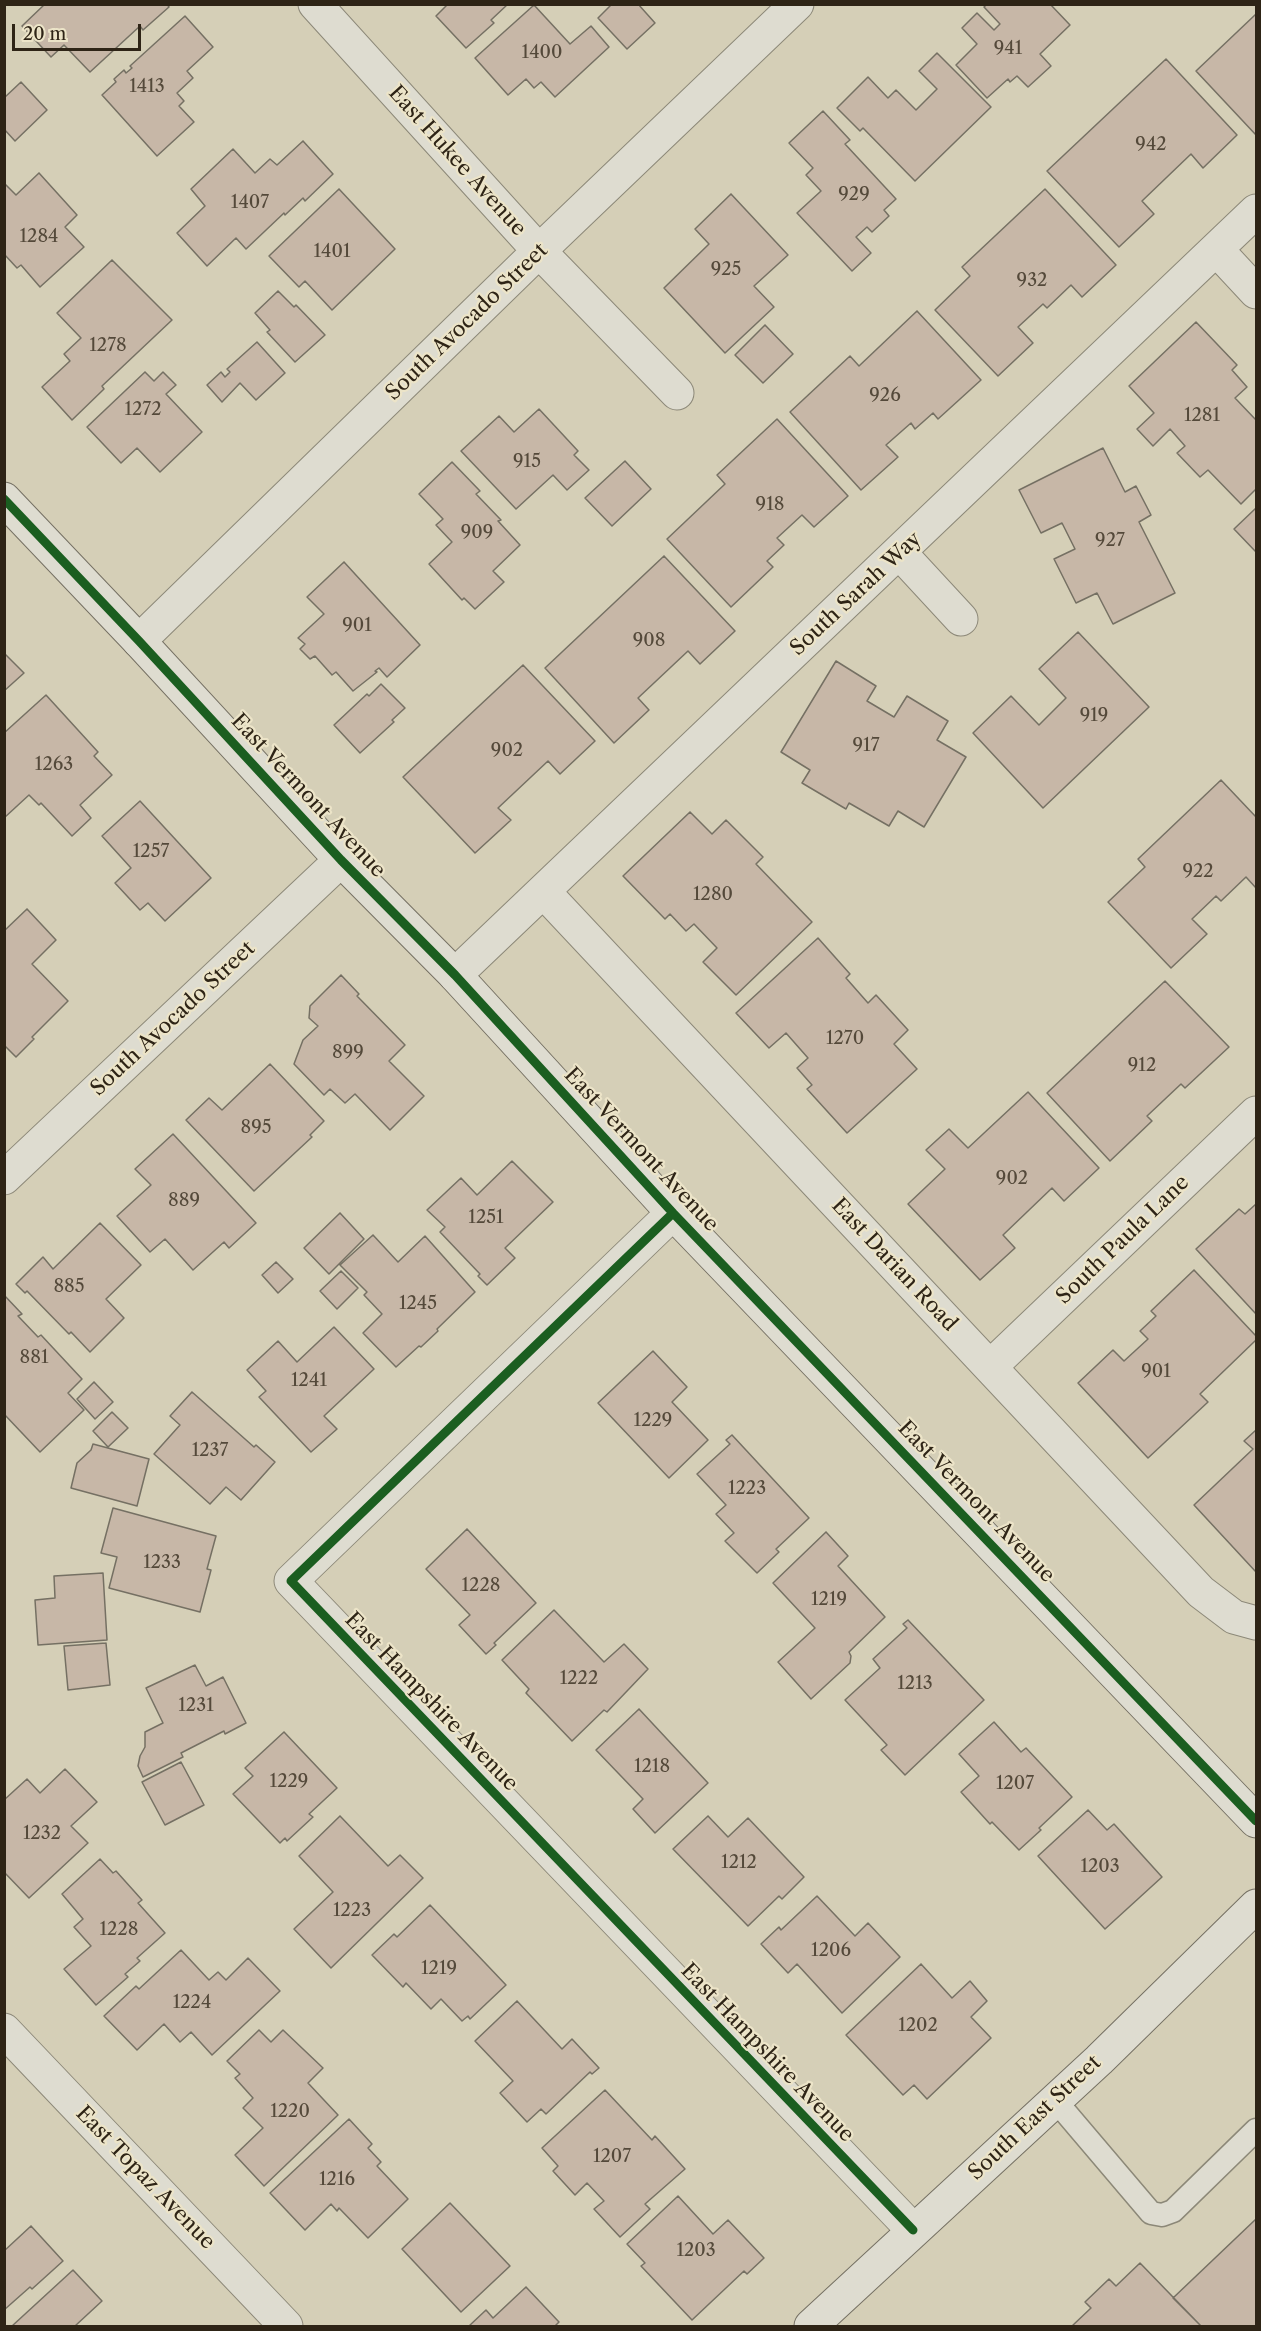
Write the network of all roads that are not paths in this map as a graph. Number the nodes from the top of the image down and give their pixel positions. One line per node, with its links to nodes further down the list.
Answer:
1 (315, 4): 5 (street, East Hukee Avenue)
2 (797, 4): 5 (street, South Avocado Street)
3 (1257, 211): 4 (street, South Sarah Way)
4 (1216, 249): 6 (street); 9 (street, South Sarah Way)
5 (539, 251): 7 (street, East Hukee Avenue); 11 (street, South Avocado Street)
6 (1257, 292)
7 (677, 393)
8 (4, 499): 11 (street, East Vermont Avenue)
9 (900, 553): 10 (street); 13 (street, South Sarah Way)
10 (961, 619)
11 (139, 641): 12 (street, East Vermont Avenue)
12 (341, 860): 14 (street, East Vermont Avenue); 16 (street, South Avocado Street)
13 (543, 891): 14 (street, South Sarah Way); 18 (street, East Darian Road)
14 (455, 975): 17 (street, East Vermont Avenue)
15 (1257, 1113): 18 (street, South Paula Lane)
16 (5, 1177)
17 (674, 1213): 20 (street, East Vermont Avenue); 25 (street, East Hampshire Avenue)
18 (990, 1367): 19 (street, East Darian Road)
19 (1257, 1623)
20 (1257, 1821)
21 (1257, 1906): 23 (street, South East Street)
22 (4, 2030): 26 (street, East Topaz Avenue)
23 (1055, 2100): 24 (lane); 25 (street, South East Street)
24 (1257, 2130)
25 (913, 2230): 27 (street, South East Street)
26 (286, 2326)
27 (811, 2326)

